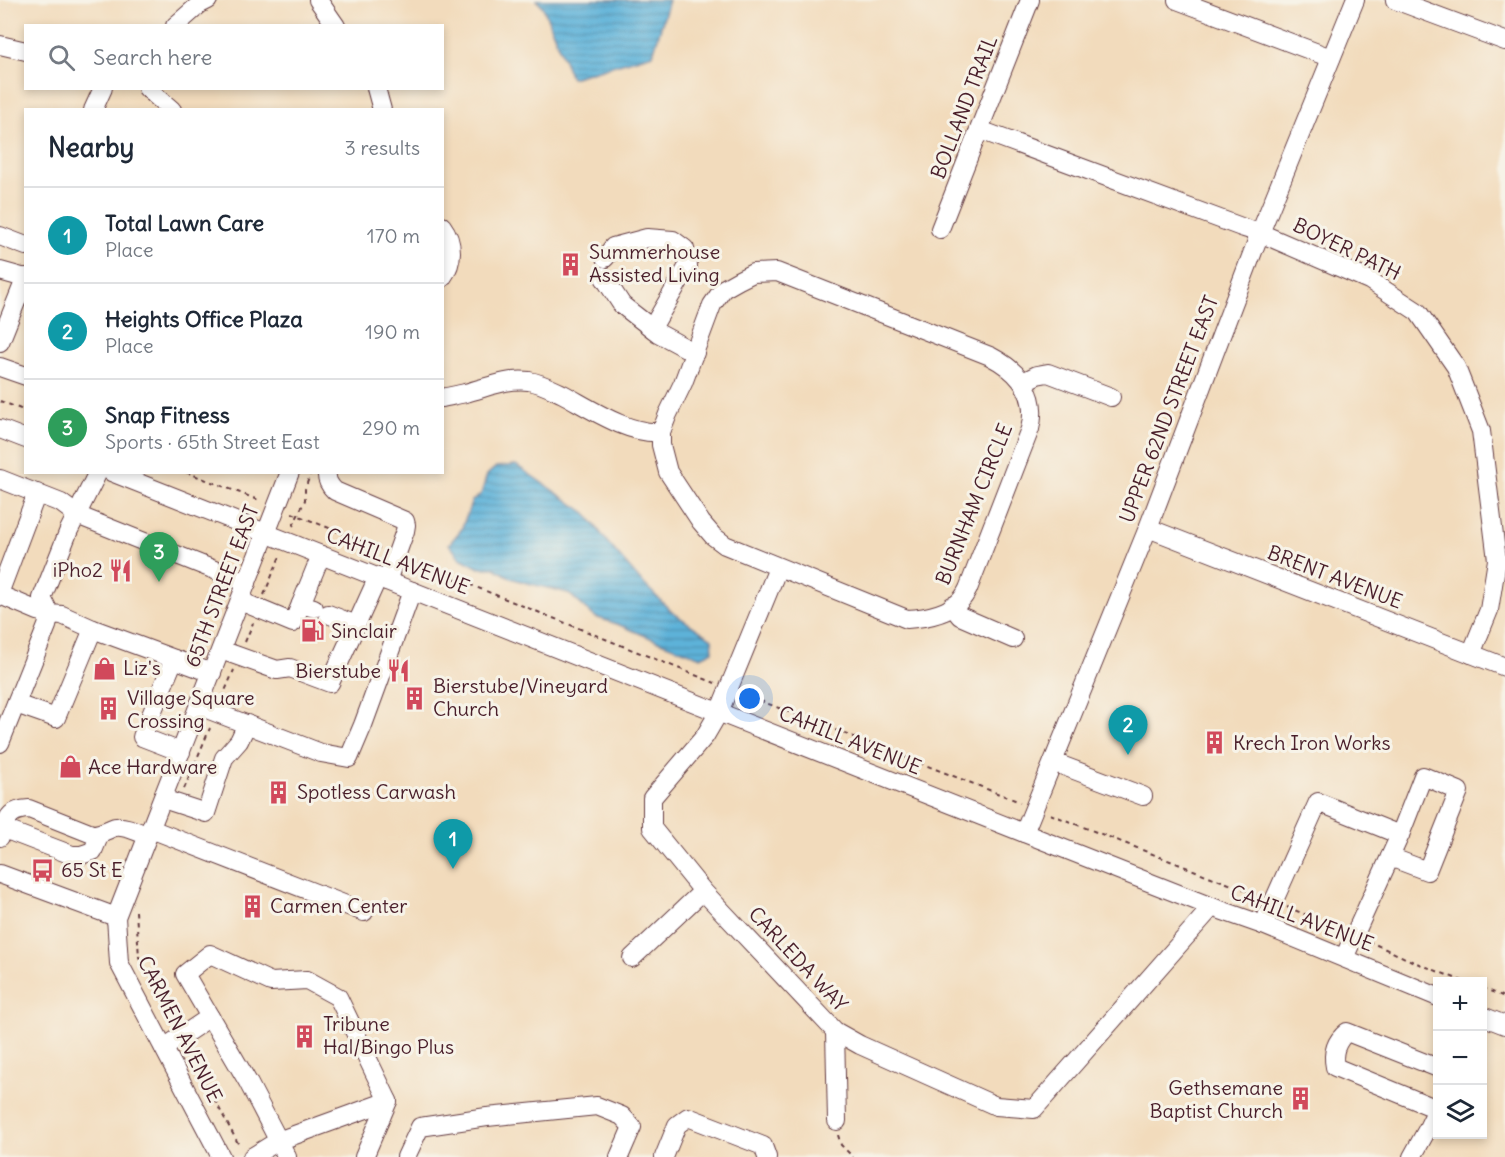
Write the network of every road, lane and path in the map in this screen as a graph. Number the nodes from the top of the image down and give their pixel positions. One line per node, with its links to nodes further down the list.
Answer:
1 (208, 0): 7 (street)
2 (318, 0): 8 (street)
3 (1029, 0): 19 (street, BOLLAND TRAIL)
4 (1177, 0): 12 (street)
5 (1355, 0): 12 (street, UPPER 62ND STREET EAST)
6 (1395, 0): 9 (street)
7 (177, 24)
8 (335, 24)
9 (1505, 41)
10 (0, 45): 11 (street)
11 (24, 51)
12 (1331, 58): 22 (street, UPPER 62ND STREET EAST)
13 (102, 90): 16 (street)
14 (149, 90): 17 (street)
15 (377, 90): 18 (street)
16 (94, 108)
17 (170, 108)
18 (381, 108)
19 (980, 130): 21 (street, BOLLAND TRAIL); 22 (street, BOYER PATH)
20 (444, 228): 27 (street)
21 (940, 230)
22 (1260, 233): 52 (street, UPPER 62ND STREET EAST); 69 (street, BOYER PATH)
23 (0, 236): 24 (street)
24 (24, 245)
25 (605, 258): 30 (street)
26 (0, 271): 29 (street)
27 (444, 274)
28 (603, 276): 30 (street)
29 (24, 285): 31 (street)
30 (652, 328): 32 (street)
31 (0, 342)
32 (694, 353): 35 (street); 41 (street)
33 (0, 367): 34 (street)
34 (24, 375)
35 (1023, 382): 36 (street); 62 (street, BURNHAM CIRCLE)
36 (1111, 397)
37 (444, 398): 41 (street)
38 (0, 401): 39 (path)
39 (24, 410)
40 (0, 429): 42 (street)
41 (661, 432): 56 (street, BURNHAM CIRCLE)
42 (24, 438)
43 (97, 474): 51 (street)
44 (191, 474): 50 (path)
45 (289, 474): 50 (street, 65TH STREET EAST)
46 (327, 474): 55 (street)
47 (122, 475): 53 (street, CAHILL AVENUE)
48 (0, 479): 49 (street)
49 (37, 494): 51 (street); 60 (street)
50 (277, 507): 53 (street, 65TH STREET EAST); 55 (path)
51 (77, 515): 58 (street); 64 (street)
52 (1148, 528): 69 (street, BRENT AVENUE); 80 (street, UPPER 62ND STREET EAST)
53 (266, 534): 54 (street, CAHILL AVENUE); 58 (street, 65TH STREET EAST)
54 (321, 555): 57 (street, CAHILL AVENUE); 63 (street)
55 (397, 555): 57 (street); 73 (path)
56 (778, 568): 62 (street, BURNHAM CIRCLE); 73 (street, CARLEDA WAY)
57 (382, 579): 59 (street, CAHILL AVENUE); 65 (street)
58 (247, 584): 61 (street, 65TH STREET EAST)
59 (412, 591): 76 (street, CAHILL AVENUE); 77 (street)
60 (0, 593): 64 (street)
61 (240, 601): 63 (street); 68 (street, 65TH STREET EAST)
62 (952, 606): 67 (street)
63 (314, 609): 65 (street)
64 (50, 614): 66 (street); 74 (street)
65 (356, 625): 68 (street)
66 (93, 629): 70 (street); 74 (street)
67 (1013, 639)
68 (221, 650): 72 (street, 65TH STREET EAST)
69 (1471, 654): 71 (street, BRENT AVENUE)
70 (174, 659): 72 (street); 79 (street)
71 (1505, 667)
72 (212, 673): 75 (street, 65TH STREET EAST)
73 (729, 688): 76 (street, CARLEDA WAY); 83 (path)
74 (16, 704): 78 (street)
75 (199, 705): 77 (street); 79 (street, 65TH STREET EAST)
76 (719, 712): 86 (street, CAHILL AVENUE); 91 (street, CARLEDA WAY)
77 (247, 724): 82 (street)
78 (0, 743)
79 (181, 752): 82 (street, 65TH STREET EAST)
80 (1053, 762): 81 (street); 83 (street, UPPER 62ND STREET EAST)
81 (1143, 796)
82 (163, 799): 84 (street, 65TH STREET EAST)
83 (1035, 808): 86 (street, UPPER 62ND STREET EAST); 92 (path)
84 (149, 832): 87 (street); 94 (street); 95 (street, 65TH STREET EAST)
85 (2, 833): 87 (street); 87 (street)
86 (1024, 833): 93 (street, CAHILL AVENUE)
87 (100, 834)
88 (1400, 834): 89 (street); 89 (street); 92 (street)
89 (1390, 856): 97 (street)
90 (0, 874): 95 (street)
91 (703, 891): 98 (street); 107 (street, CARLEDA WAY)
92 (1274, 902): 96 (street); 97 (path)
93 (1212, 907): 96 (street, CAHILL AVENUE); 107 (street, CARLEDA WAY)
94 (364, 912)
95 (116, 917): 108 (street, CARMEN AVENUE)
96 (1263, 925): 99 (street, CAHILL AVENUE)
97 (1355, 934): 99 (street); 100 (path)
98 (632, 958)
99 (1344, 958): 102 (street, CAHILL AVENUE)
100 (1454, 977)
101 (1487, 990): 103 (path)
102 (1433, 995)
103 (1505, 997)
104 (210, 1017): 108 (street); 110 (street); 114 (street)
105 (1487, 1018): 106 (street)
106 (1505, 1025)
107 (835, 1031): 113 (street)
108 (164, 1048): 115 (street, CARMEN AVENUE)
109 (1433, 1066): 111 (street)
110 (388, 1101): 114 (street); 117 (street)
111 (1433, 1106)
112 (1433, 1117): 123 (street)
113 (837, 1121): 122 (path)
114 (282, 1149): 116 (street)
115 (221, 1157)
116 (252, 1157)
117 (364, 1157)
118 (406, 1157): 119 (street)
119 (620, 1157)
120 (664, 1157): 121 (street)
121 (767, 1157)
122 (853, 1157)
123 (1412, 1157)

